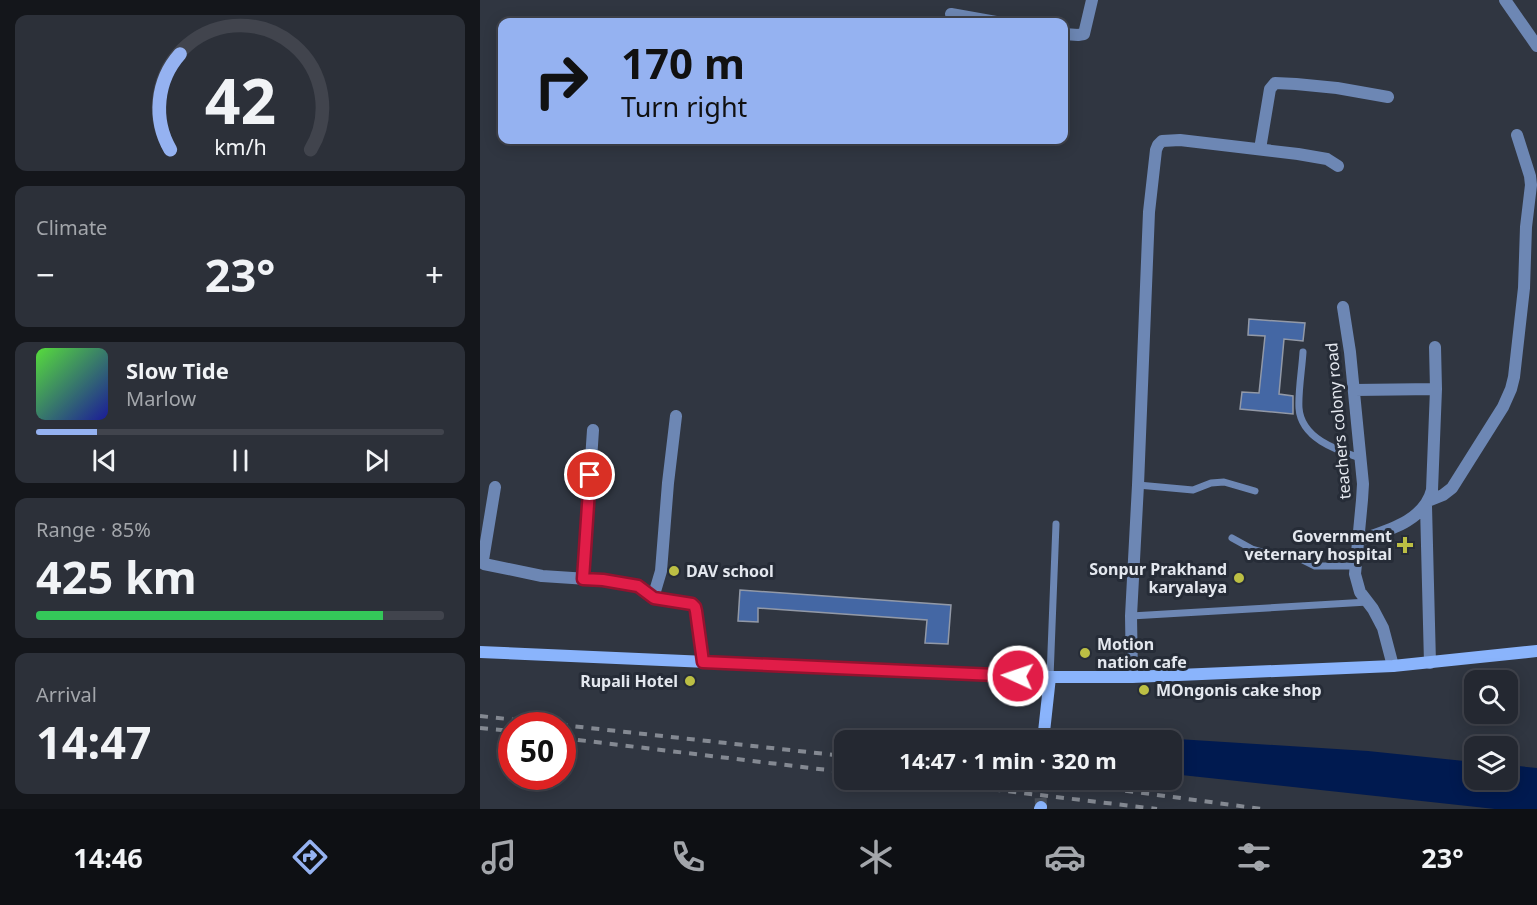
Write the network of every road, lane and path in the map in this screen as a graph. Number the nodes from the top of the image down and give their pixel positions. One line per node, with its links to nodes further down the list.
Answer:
1 (1092, 0): 5 (street)
2 (1505, 0): 6 (street)
3 (951, 14): 4 (street)
4 (974, 18)
5 (1068, 34)
6 (1537, 46)
7 (1388, 97): 9 (street)
8 (1517, 135): 22 (street)
9 (1260, 149): 10 (street); 19 (street)
10 (1338, 166)
11 (1343, 307): 15 (street, teachers colony road)
12 (1435, 347): 14 (street)
13 (1303, 352): 18 (lane)
14 (1436, 389): 15 (street); 22 (street)
15 (1354, 390): 18 (street, teachers colony road)
16 (676, 416): 28 (street)
17 (593, 430): 27 (street)
18 (1360, 458): 25 (street, teachers colony road)
19 (1138, 485): 21 (lane); 30 (street)
20 (495, 487): 27 (street)
21 (1255, 491)
22 (1427, 503): 25 (street); 34 (street)
23 (1056, 525): 36 (lane)
24 (1232, 538): 26 (lane)
25 (1357, 541): 26 (street, teachers colony road)
26 (1355, 566): 29 (street, teachers colony road)
27 (583, 579): 28 (street)
28 (654, 598): 33 (street)
29 (1368, 602): 30 (lane); 35 (street, teachers colony road)
30 (1131, 616): 37 (street)
31 (1537, 651): 34 (main road)
32 (480, 652): 33 (main road)
33 (703, 662): 36 (main road)
34 (1430, 663): 35 (main road)
35 (1393, 666): 37 (main road)
36 (1050, 677): 37 (main road); 38 (main road)
37 (1132, 677)
38 (1044, 730)

